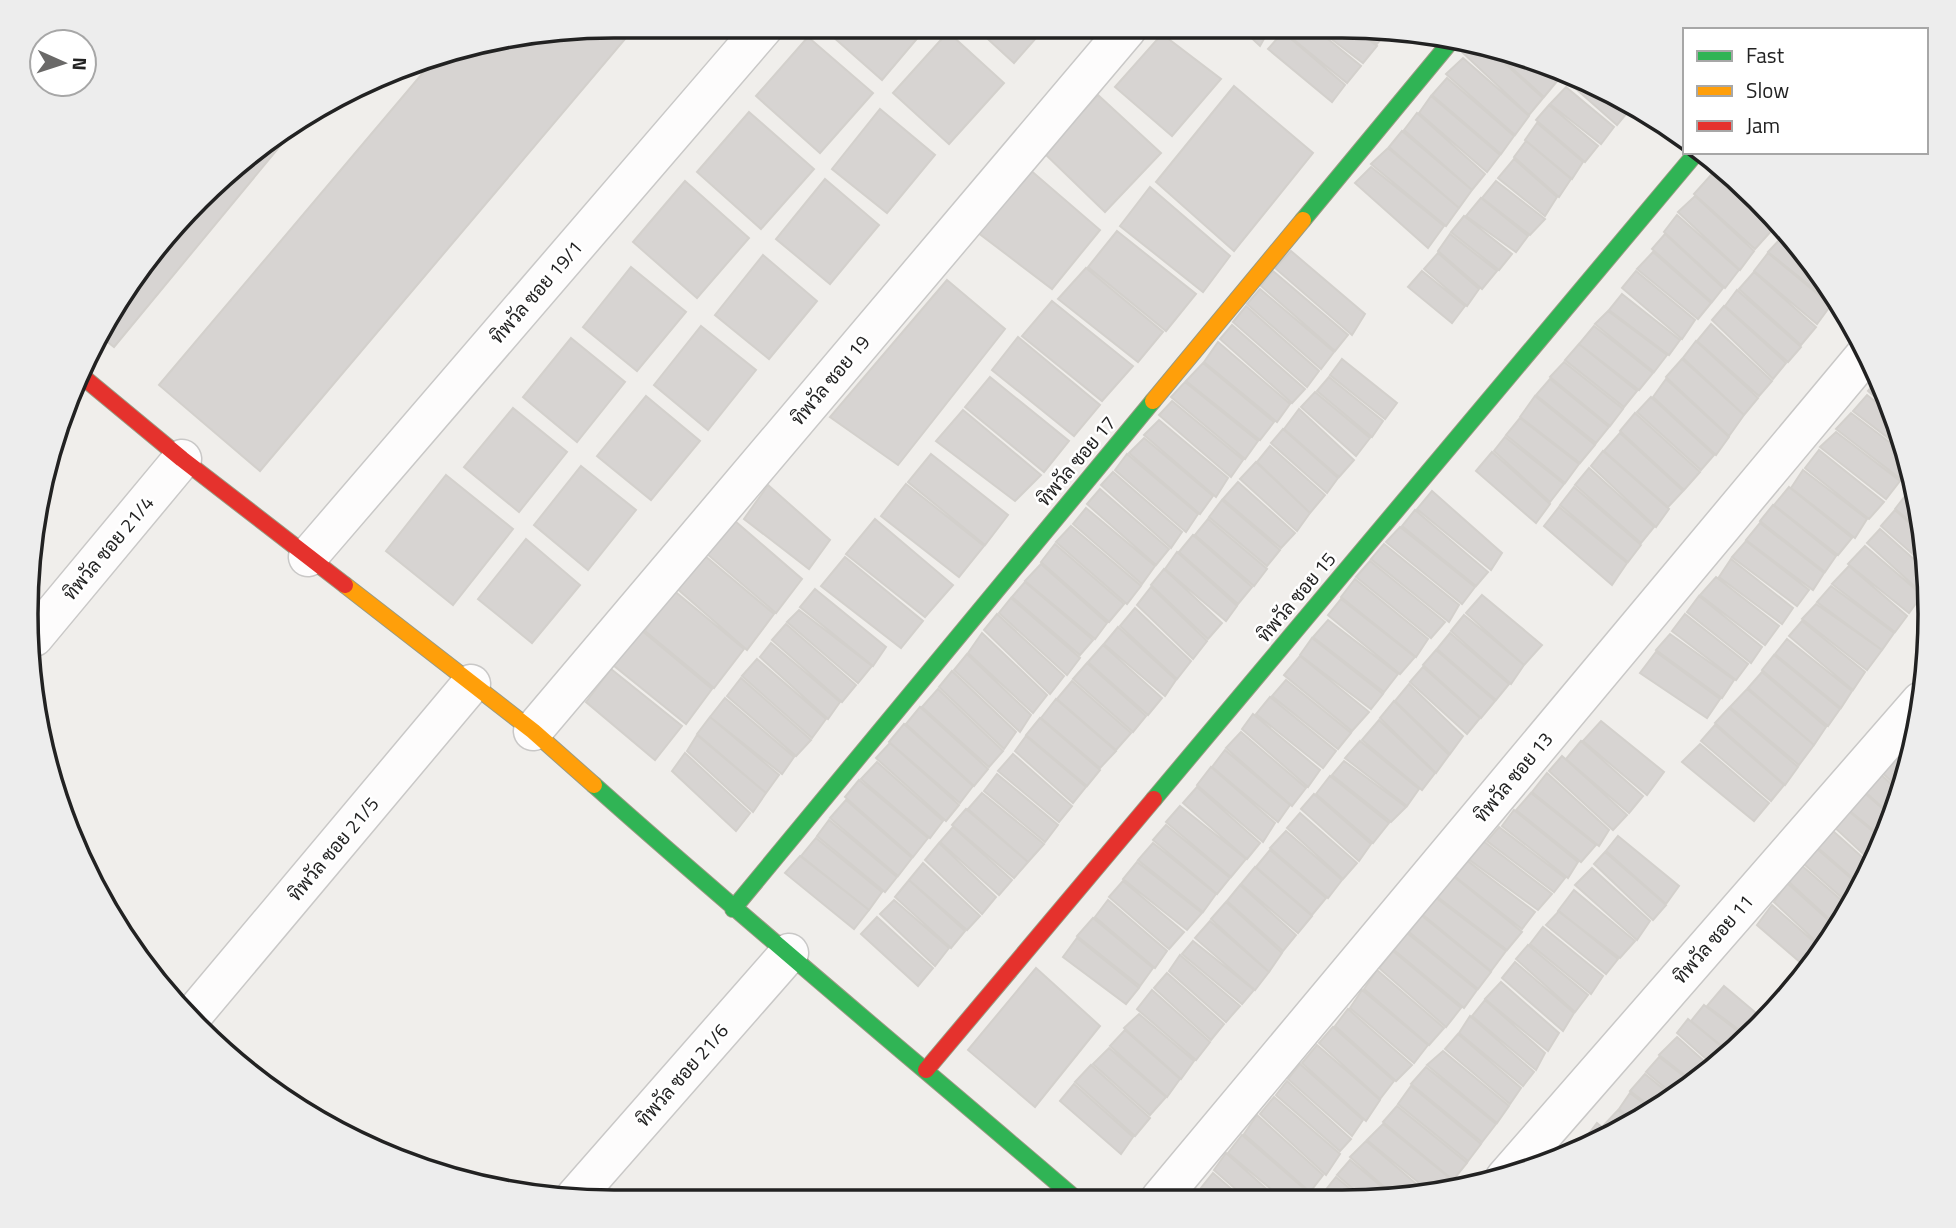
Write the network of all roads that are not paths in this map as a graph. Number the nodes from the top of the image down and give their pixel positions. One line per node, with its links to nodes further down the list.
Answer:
1 (755, 38): 8 (street, ทิพวัล ซอย 19/1)
2 (1119, 38): 12 (street, ทิพวัล ซอย 19)
3 (1445, 48): 13 (street, ทิพวัล ซอย 17)
4 (1693, 158): 16 (street, ทิพวัล ซอย 15)
5 (1859, 362): 20 (street, ทิพวัล ซอย 13)
6 (88, 381): 7 (street)
7 (182, 459): 8 (street); 9 (street, ทิพวัล ซอย 21/4)
8 (308, 557): 10 (street)
9 (39, 631)
10 (471, 684): 12 (street); 15 (street, ทิพวัล ซอย 21/5)
11 (1908, 715): 17 (street, ทิพวัล ซอย 11)
12 (533, 731): 13 (street)
13 (733, 909): 14 (street)
14 (789, 953): 16 (street); 18 (street, ทิพวัล ซอย 21/6)
15 (197, 1010)
16 (926, 1070): 19 (street)
17 (1520, 1161)
18 (583, 1188)
19 (1062, 1190)
20 (1168, 1190)

